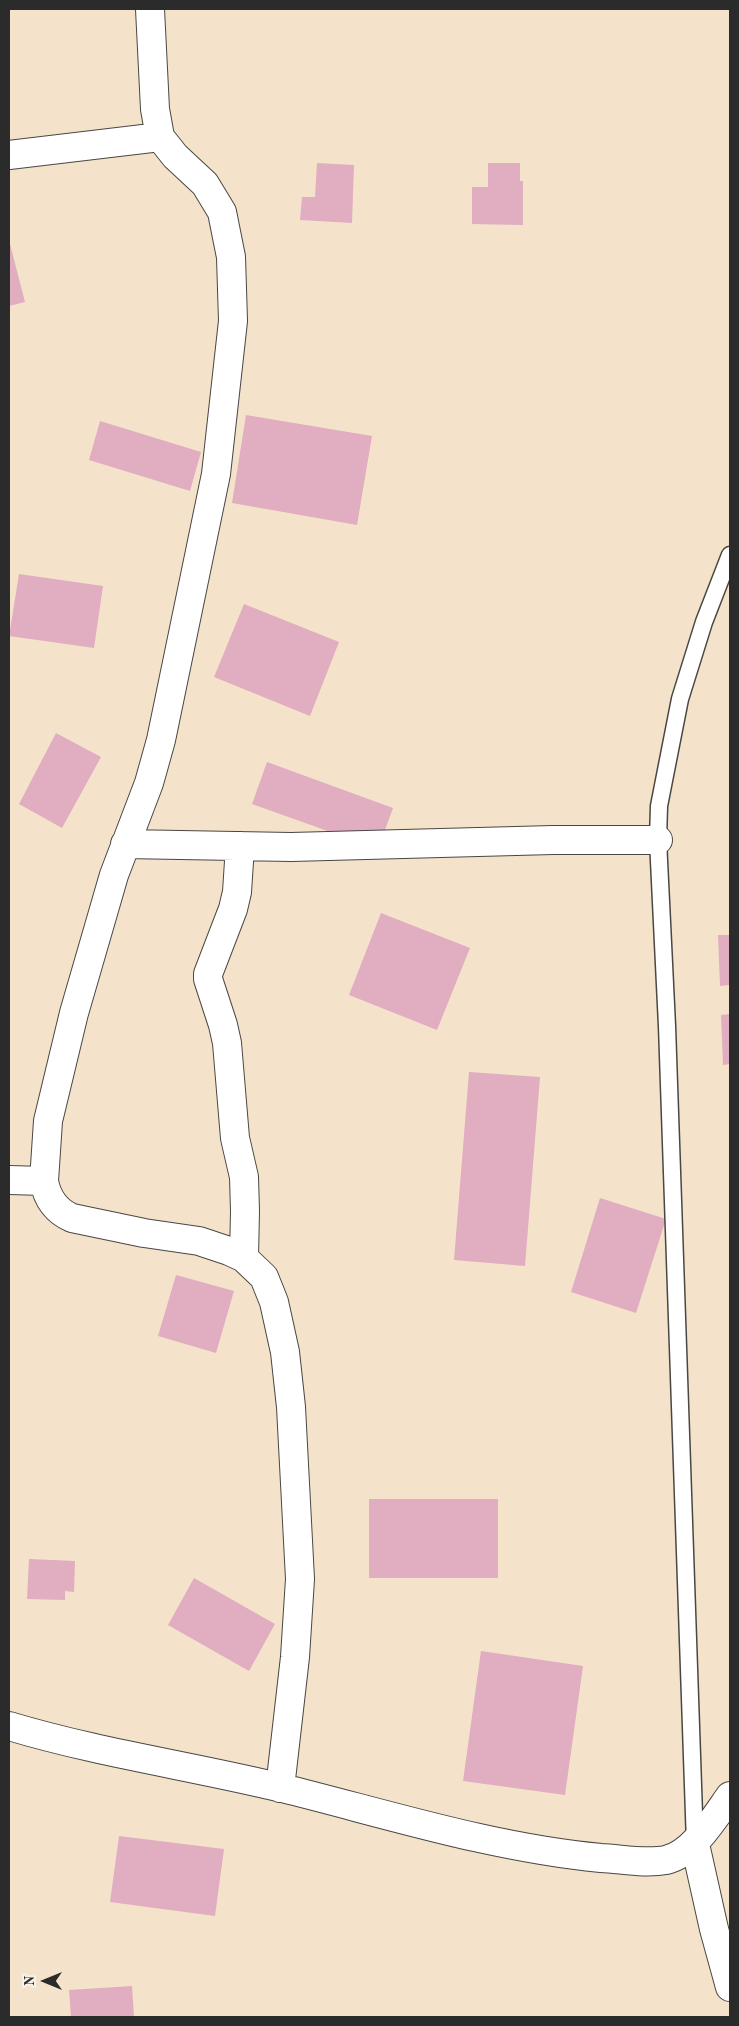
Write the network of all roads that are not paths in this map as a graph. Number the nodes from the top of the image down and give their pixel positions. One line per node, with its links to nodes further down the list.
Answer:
1 (150, 9): 2 (street)
2 (160, 137): 3 (street); 6 (street)
3 (9, 155)
4 (730, 555): 5 (lane)
5 (658, 840): 7 (street); 14 (lane)
6 (125, 844): 7 (street); 9 (street)
7 (240, 846): 10 (street)
8 (9, 1180): 9 (street)
9 (44, 1181): 10 (street)
10 (244, 1258): 12 (street)
11 (9, 1726): 12 (street)
12 (280, 1788): 14 (street)
13 (730, 1796): 14 (street)
14 (695, 1844): 15 (street)
15 (730, 1986)

